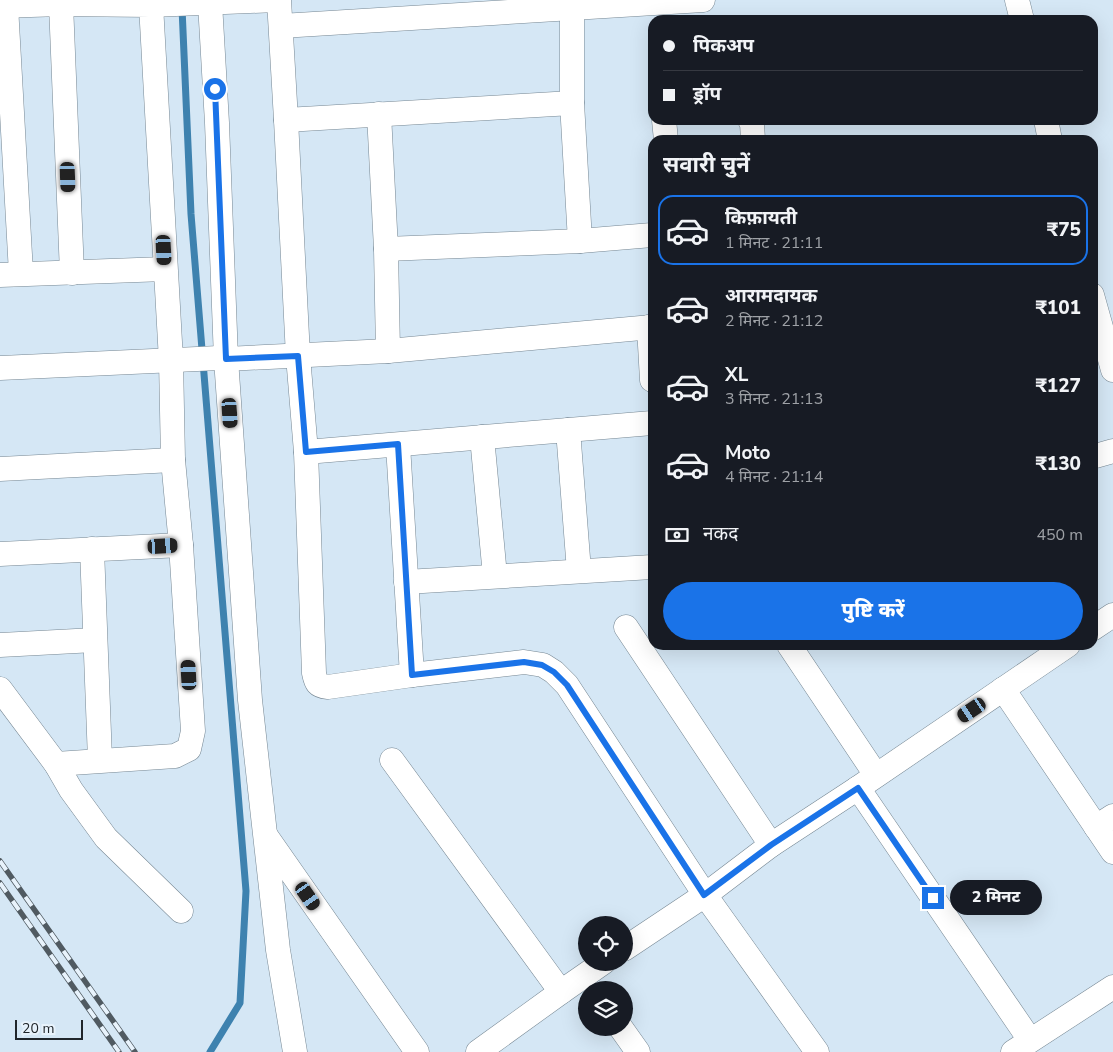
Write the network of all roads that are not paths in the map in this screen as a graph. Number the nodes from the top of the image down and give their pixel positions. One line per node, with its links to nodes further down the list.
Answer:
1 (278, 0): 5 (street); 12 (street)
2 (689, 0): 3 (street); 9 (street)
3 (703, 0)
4 (1017, 0): 11 (street)
5 (206, 3): 7 (street); 26 (street)
6 (61, 4): 7 (street); 8 (street); 20 (street)
7 (158, 5): 19 (street)
8 (3, 6): 21 (street)
9 (651, 6): 10 (street)
10 (572, 8): 12 (street); 13 (street)
11 (1021, 15)
12 (281, 26): 15 (street)
13 (572, 103): 14 (street); 17 (street)
14 (379, 114): 15 (street); 18 (street)
15 (286, 120): 25 (street)
16 (648, 235): 17 (street)
17 (580, 241): 18 (street)
18 (386, 249): 24 (street)
19 (165, 269): 20 (street); 27 (street)
20 (72, 273): 21 (street)
21 (10, 274)
22 (1098, 316): 29 (street)
23 (648, 327): 24 (street)
24 (388, 352): 25 (street)
25 (298, 356): 26 (street); 35 (street)
26 (222, 359): 27 (street); 61 (street)
27 (178, 360): 28 (street); 37 (street)
28 (0, 368)
29 (1113, 370)
30 (648, 423): 31 (street)
31 (568, 430): 32 (street); 43 (street)
32 (482, 437): 33 (street); 44 (street)
33 (398, 444): 35 (street); 45 (street)
34 (1113, 451): 36 (street)
35 (306, 452): 53 (street)
36 (1098, 455)
37 (173, 460): 38 (street); 39 (street)
38 (0, 468)
39 (181, 545): 40 (street); 56 (street)
40 (92, 549): 41 (street); 49 (street)
41 (0, 554)
42 (648, 567): 43 (street)
43 (579, 571): 44 (street)
44 (495, 576): 45 (street)
45 (406, 582): 53 (street)
46 (1113, 615): 47 (street)
47 (1098, 625)
48 (626, 627): 62 (street)
49 (95, 640): 50 (street); 56 (street)
50 (0, 645)
51 (795, 650): 59 (street)
52 (1061, 650): 55 (street)
53 (412, 675): 64 (street)
54 (0, 689): 58 (street)
55 (1003, 689): 59 (street); 60 (street)
56 (100, 760): 58 (street)
57 (392, 760): 69 (street)
58 (56, 764): 65 (street)
59 (867, 782): 62 (street); 71 (street)
60 (1104, 822): 63 (street)
61 (265, 834): 72 (street); 73 (street)
62 (771, 845): 64 (street)
63 (1113, 852)
64 (704, 895): 66 (street); 76 (street)
65 (181, 911)
66 (633, 943)
67 (578, 987): 69 (street)
68 (1113, 988): 71 (street)
69 (561, 992): 74 (street)
70 (627, 1036): 75 (street)
71 (1021, 1046)
72 (295, 1052)
73 (417, 1052)
74 (478, 1052)
75 (638, 1052)
76 (817, 1052)

